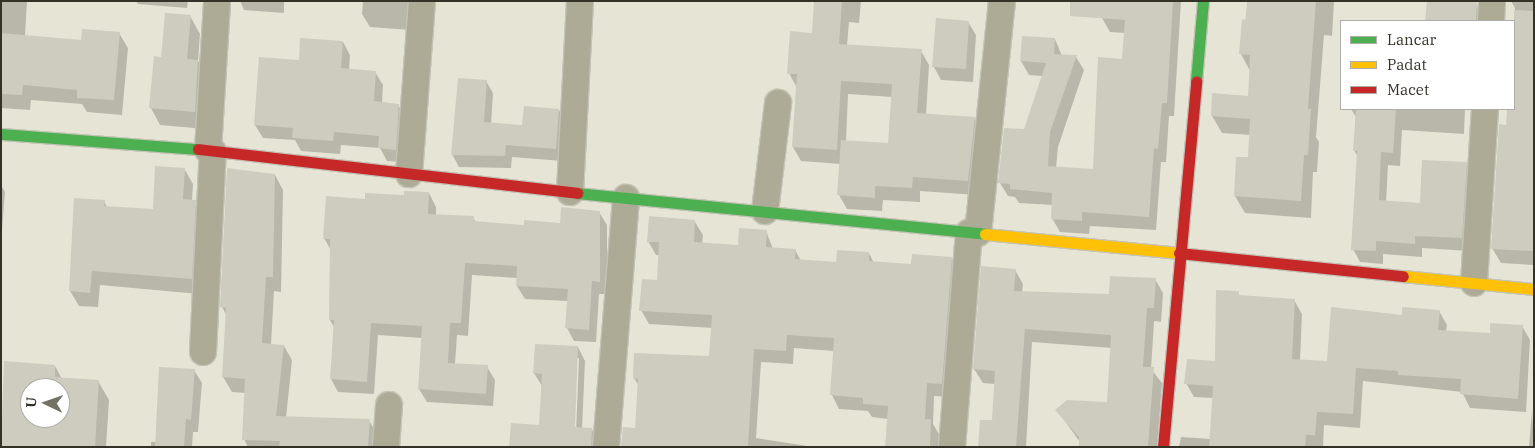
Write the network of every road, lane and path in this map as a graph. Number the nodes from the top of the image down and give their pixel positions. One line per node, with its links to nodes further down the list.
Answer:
1 (217, 1): 11 (street)
2 (422, 1): 12 (street)
3 (580, 1): 13 (street)
4 (1002, 1): 16 (street)
5 (1202, 1): 17 (street)
6 (1492, 1): 7 (street)
7 (1491, 20)
8 (778, 103): 15 (street)
9 (1486, 110): 18 (street)
10 (1, 134): 11 (street)
11 (210, 150): 12 (street); 20 (street)
12 (409, 174): 13 (street)
13 (570, 192): 14 (street)
14 (626, 198): 15 (street); 23 (street)
15 (764, 211): 16 (street)
16 (973, 233): 17 (street); 24 (street)
17 (1180, 254): 18 (street); 25 (street)
18 (1474, 283): 19 (street)
19 (1534, 289)
20 (203, 352)
21 (389, 405): 22 (street)
22 (386, 447)
23 (606, 447)
24 (952, 447)
25 (1163, 447)

